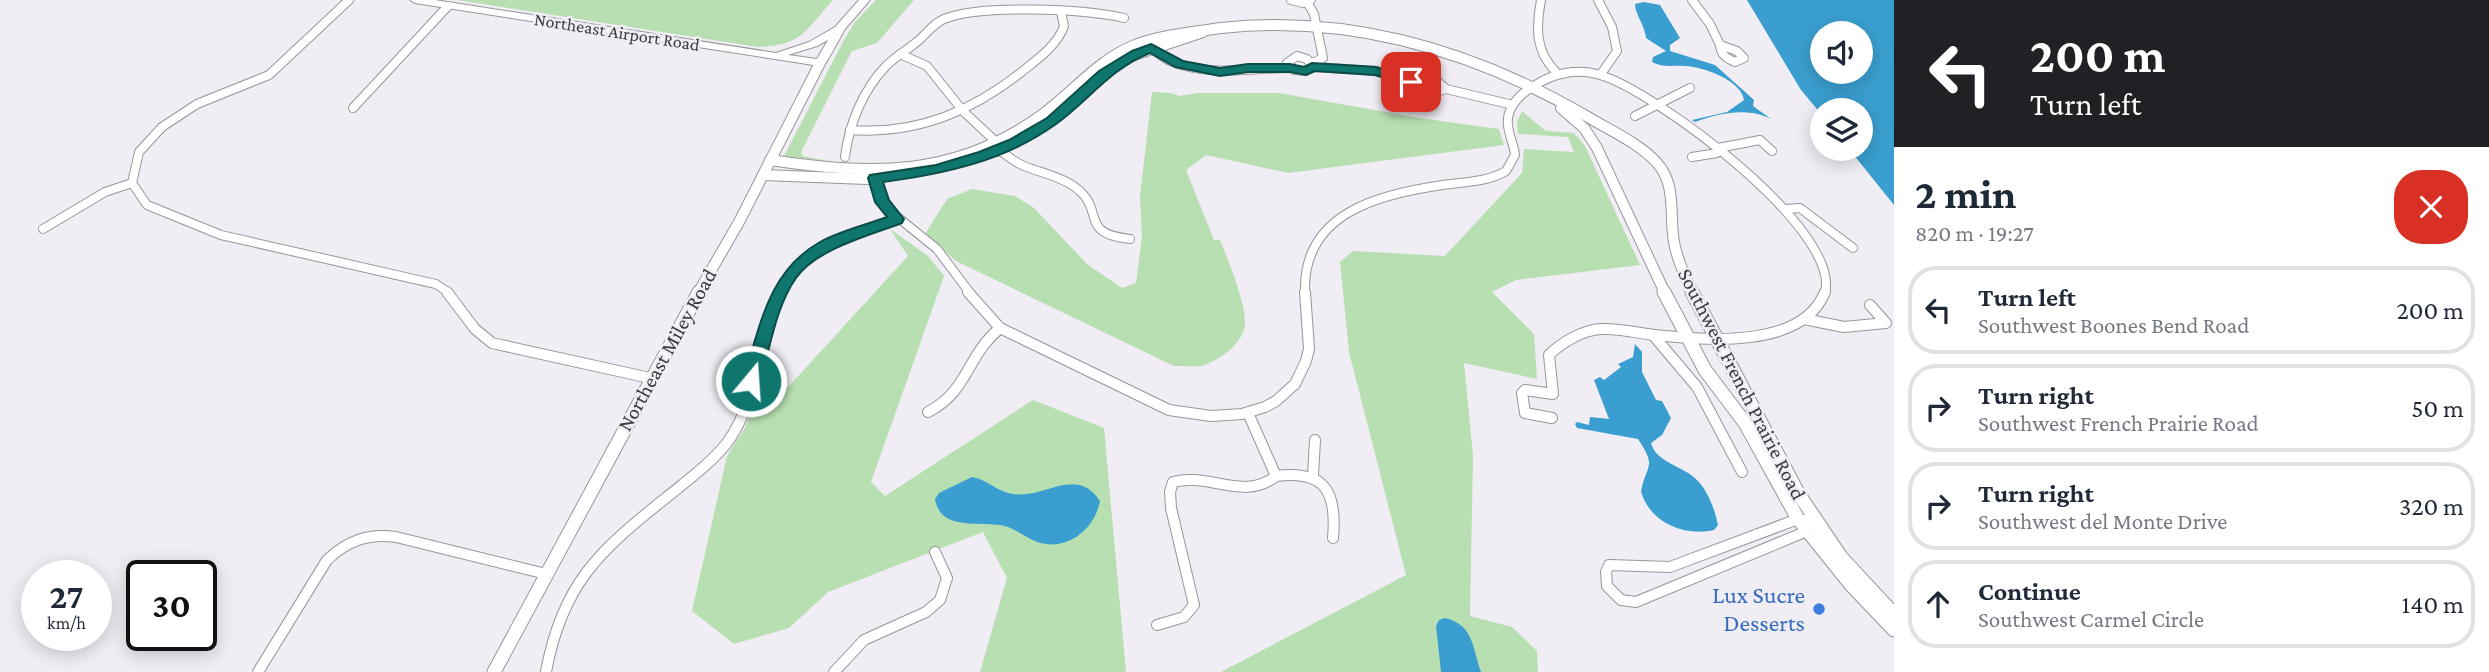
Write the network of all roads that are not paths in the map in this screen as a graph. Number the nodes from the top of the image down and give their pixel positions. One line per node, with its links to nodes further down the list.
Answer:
1 (349, 0): 39 (street)
2 (415, 0): 9 (main road, Northeast Airport Road)
3 (865, 0): 13 (main road)
4 (1292, 0): 8 (street)
5 (1541, 0): 21 (street)
6 (1598, 0): 22 (street)
7 (1692, 0): 15 (street)
8 (1309, 1): 12 (street)
9 (448, 6): 17 (main road, Northeast Airport Road); 27 (street)
10 (1060, 12): 11 (street); 16 (street); 28 (street)
11 (1124, 18)
12 (1315, 21): 14 (street, Southwest French Prairie Road); 19 (street); 23 (street, Southwest French Prairie Road)
13 (840, 27): 17 (main road); 18 (main road, Northeast Miley Road)
14 (1147, 45): 20 (street); 31 (street, Southwest French Prairie Road)
15 (1720, 45)
16 (900, 54): 28 (street); 30 (street)
17 (770, 55): 18 (main road, Northeast Airport Road)
18 (820, 63): 36 (street, Northeast Miley Road)
19 (1312, 65): 20 (street); 20 (street); 25 (street)
20 (1290, 68)
21 (1556, 72): 22 (street); 23 (street)
22 (1601, 74): 26 (street)
23 (1533, 86): 25 (street); 49 (street, Southwest French Prairie Road); 50 (street, Southwest French Prairie Road)
24 (1690, 88): 26 (street)
25 (1513, 105): 53 (street)
26 (1656, 106): 29 (street); 32 (street)
27 (353, 108)
28 (963, 111): 30 (street); 31 (street)
29 (1635, 116)
30 (850, 130): 34 (street)
31 (996, 147): 38 (street, Southwest French Prairie Road); 43 (street)
32 (1718, 148): 33 (street); 35 (street); 40 (street)
33 (1772, 151)
34 (845, 158)
35 (1692, 158)
36 (770, 160): 37 (street, Northeast Miley Road); 38 (street, Southwest French Prairie Road)
37 (763, 175): 38 (street, Southwest French Prairie Road); 51 (street, Northeast Miley Road)
38 (874, 175): 41 (street)
39 (132, 183): 42 (street); 51 (street)
40 (1785, 209): 44 (street); 46 (street)
41 (897, 219): 47 (street); 69 (street)
42 (43, 229)
43 (1130, 239)
44 (1853, 248)
45 (1870, 305): 46 (street)
46 (1804, 319): 50 (street)
47 (1000, 328): 52 (street); 53 (street)
48 (1653, 335): 49 (street); 54 (street); 56 (street)
49 (1686, 337): 50 (street); 59 (street, Southwest French Prairie Road)
50 (1716, 338): 60 (street, Southwest French Prairie Road)
51 (650, 378): 63 (street, Northeast Miley Road)
52 (928, 412)
53 (1248, 413): 57 (street)
54 (1552, 418)
55 (1315, 440): 58 (street)
56 (1742, 472)
57 (1276, 476): 58 (street); 65 (street)
58 (1313, 476): 61 (street)
59 (1798, 519): 60 (street, Southwest French Prairie Road); 60 (street)
60 (1810, 526): 64 (street, Southwest French Prairie Road); 66 (street, Southwest French Prairie Road)
61 (1333, 538)
62 (935, 552): 70 (street)
63 (546, 574): 67 (street); 68 (street, Northeast Miley Road)
64 (1894, 614)
65 (1157, 625)
66 (1894, 630)
67 (258, 672)
68 (494, 672)
69 (546, 672)
70 (834, 672)

